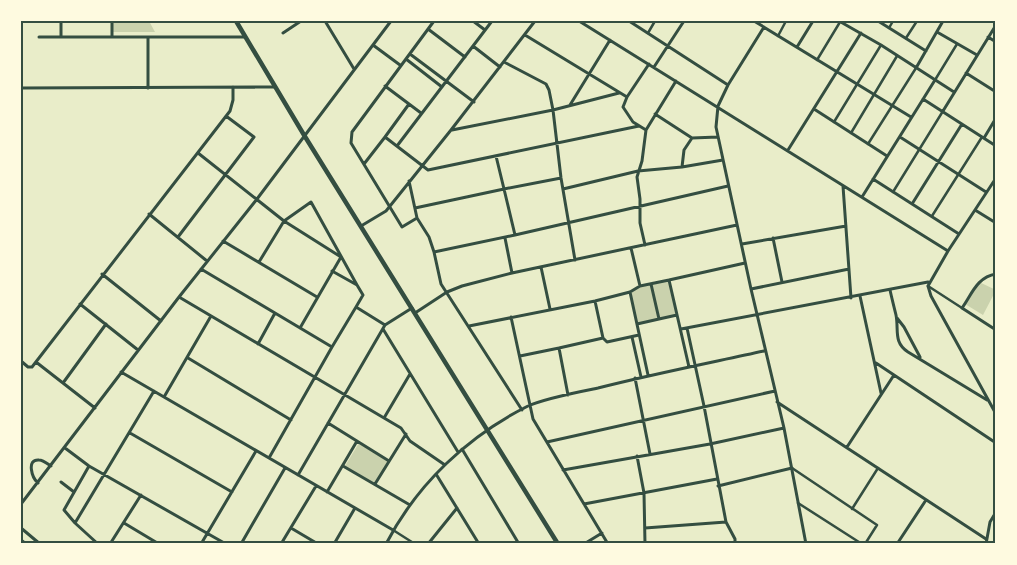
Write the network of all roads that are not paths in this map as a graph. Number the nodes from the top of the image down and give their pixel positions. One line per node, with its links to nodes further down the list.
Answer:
1 (61, 21): 35 (street)
2 (112, 21): 36 (street)
3 (236, 21): 38 (street)
4 (301, 21): 29 (street)
5 (325, 21): 62 (street)
6 (391, 21): 44 (street)
7 (434, 21): 26 (street)
8 (473, 21): 27 (street)
9 (492, 21): 27 (street)
10 (536, 21): 32 (street)
11 (579, 21): 41 (street)
12 (655, 21): 30 (street)
13 (684, 21): 47 (street)
14 (754, 21): 23 (street)
15 (786, 21): 33 (street)
16 (812, 21): 48 (street)
17 (840, 21): 31 (street); 55 (street)
18 (878, 21): 25 (street)
19 (893, 21): 25 (street)
20 (916, 21): 40 (street)
21 (943, 21): 28 (street)
22 (630, 22): 30 (street)
23 (762, 24): 33 (street); 70 (street)
24 (996, 25): 39 (street)
25 (889, 28): 40 (street)
26 (428, 29): 50 (street); 53 (street)
27 (485, 30): 46 (street)
28 (937, 32): 43 (street); 49 (street)
29 (283, 33)
30 (648, 33): 47 (street)
31 (861, 33): 45 (street); 63 (street)
32 (525, 35): 56 (street); 65 (street)
33 (778, 36): 48 (street)
34 (39, 37): 35 (street)
35 (61, 37): 36 (street)
36 (112, 37): 37 (street)
37 (148, 37): 38 (street); 76 (street)
38 (245, 37): 73 (street)
39 (988, 37): 42 (street); 51 (street)
40 (906, 38): 49 (street)
41 (610, 40): 57 (street); 65 (street)
42 (996, 42)
43 (957, 44): 51 (street); 66 (street)
44 (372, 45): 58 (street); 62 (street)
45 (881, 45): 52 (street); 69 (street)
46 (473, 46): 53 (street); 59 (street)
47 (668, 47): 60 (street); 70 (street)
48 (797, 47): 55 (street)
49 (926, 50): 61 (street)
50 (410, 54): 54 (street); 67 (street)
51 (977, 55): 64 (street)
52 (898, 56): 61 (street); 80 (street)
53 (465, 57): 67 (street)
54 (406, 59): 58 (street); 74 (street)
55 (817, 60): 63 (street)
56 (504, 62): 59 (street); 89 (street)
57 (648, 64): 60 (street); 81 (street)
58 (401, 65): 71 (street)
59 (500, 67): 83 (street)
60 (654, 67): 68 (street)
61 (916, 68): 66 (street); 85 (street)
62 (354, 69): 102 (street)
63 (837, 71): 69 (street); 88 (street)
64 (966, 73): 77 (street); 78 (street)
65 (589, 74): 79 (street); 86 (street)
66 (935, 80): 77 (street); 82 (street)
67 (446, 81): 74 (street); 83 (street)
68 (676, 81): 87 (street); 92 (street)
69 (857, 84): 80 (street); 96 (street)
70 (728, 85): 87 (street)
71 (385, 86): 84 (street); 119 (street)
72 (233, 87): 73 (street); 76 (street); 93 (street)
73 (275, 87): 102 (street)
74 (442, 87): 91 (street)
75 (21, 88): 76 (street)
76 (148, 88)
77 (954, 92): 90 (street)
78 (996, 92)
79 (619, 93): 81 (street); 86 (street)
80 (874, 95): 85 (street); 101 (street)
81 (626, 98): 98 (street)
82 (923, 99): 90 (street); 94 (street)
83 (474, 102): 99 (street)
84 (409, 104): 91 (street); 103 (street)
85 (892, 105): 94 (street); 109 (street)
86 (570, 106): 89 (street)
87 (718, 106): 104 (street); 113 (street)
88 (814, 109): 96 (street); 113 (street)
89 (553, 110): 99 (street); 108 (street)
90 (943, 112): 97 (street); 112 (street)
91 (421, 113): 110 (street)
92 (655, 114): 100 (street); 107 (street)
93 (226, 116): 114 (street); 123 (street)
94 (911, 117): 105 (street)
95 (996, 118): 106 (street)
96 (834, 122): 101 (street)
97 (962, 124): 106 (street); 118 (street)
98 (639, 126): 100 (street); 108 (street)
99 (452, 130): 120 (street)
100 (646, 130): 122 (street)
101 (851, 133): 109 (street)
102 (304, 135): 136 (street); 149 (street)
103 (385, 137): 110 (street); 119 (street)
104 (718, 137): 107 (street); 117 (street)
105 (900, 137): 112 (street); 116 (street)
106 (983, 137): 111 (street); 124 (street)
107 (692, 138): 121 (street)
108 (557, 144): 115 (street); 125 (street)
109 (868, 144): 116 (street)
110 (397, 146): 120 (street)
111 (996, 146)
112 (919, 149): 118 (street); 133 (street)
113 (788, 150): 129 (street)
114 (198, 153): 123 (street); 142 (street)
115 (496, 156): 120 (street); 131 (street)
116 (887, 156): 126 (street)
117 (723, 160): 121 (street); 130 (street)
118 (939, 162): 124 (street); 137 (street)
119 (364, 164): 138 (street)
120 (421, 165): 128 (street)
121 (682, 167): 122 (street)
122 (638, 171): 132 (street); 139 (street)
123 (226, 174): 136 (street); 153 (street)
124 (959, 174): 134 (street); 143 (street)
125 (561, 178): 131 (street); 132 (street)
126 (873, 179): 133 (street); 135 (street)
127 (995, 180): 134 (street)
128 (409, 181): 138 (street); 140 (street)
129 (843, 185): 135 (street); 150 (street)
130 (728, 186): 139 (street); 148 (street)
131 (504, 189): 140 (street); 152 (street)
132 (563, 189): 147 (street)
133 (893, 192): 137 (street)
134 (986, 192): 141 (street)
135 (862, 197): 160 (street)
136 (257, 199): 145 (street); 156 (street)
137 (912, 204): 143 (street)
138 (390, 206): 144 (street); 149 (street)
139 (640, 207): 147 (street); 158 (street)
140 (415, 208): 144 (street)
141 (975, 210): 146 (street); 151 (street)
142 (149, 214): 153 (street); 172 (street)
143 (932, 216): 151 (street)
144 (417, 218): 161 (street)
145 (284, 221): 162 (street); 162 (street); 165 (street)
146 (996, 223)
147 (568, 224): 152 (street); 163 (street)
148 (737, 225): 157 (street); 158 (street)
149 (361, 226): 191 (street)
150 (846, 226): 155 (street); 169 (street)
151 (959, 234): 160 (street)
152 (515, 235): 154 (street)
153 (178, 237): 164 (street)
154 (505, 238): 161 (street); 171 (street)
155 (772, 238): 157 (street); 175 (street)
156 (223, 241): 164 (street); 165 (street)
157 (742, 244): 166 (street)
158 (645, 245): 159 (street)
159 (631, 248): 163 (street); 179 (street)
160 (948, 251): 178 (street)
161 (434, 252): 182 (street)
162 (341, 257): 170 (street); 176 (street)
163 (575, 260): 167 (street)
164 (207, 261): 168 (street)
165 (259, 262): 186 (street)
166 (745, 263): 174 (street); 180 (street)
167 (541, 267): 171 (street); 193 (street)
168 (201, 269): 185 (street); 194 (street)
169 (849, 269): 175 (street); 187 (street)
170 (332, 271): 176 (street); 186 (street)
171 (512, 273): 182 (street)
172 (102, 274): 189 (street); 202 (street)
173 (996, 274): 192 (street)
174 (669, 280): 177 (street); 197 (street)
175 (782, 282): 180 (street)
176 (357, 284): 190 (street)
177 (651, 284): 179 (street); 201 (street)
178 (928, 284): 181 (street); 192 (street); 242 (street)
179 (640, 286): 183 (street)
180 (750, 289): 196 (street)
181 (890, 290): 184 (street); 200 (street)
182 (447, 292): 195 (street); 206 (street)
183 (630, 292): 188 (street); 204 (street)
184 (860, 296): 187 (street); 225 (street)
185 (179, 297): 198 (street); 202 (street)
186 (317, 297): 207 (street)
187 (851, 298): 196 (street)
188 (595, 301): 193 (street); 214 (street)
189 (80, 304): 203 (street); 224 (street)
190 (356, 307): 205 (street); 216 (street)
191 (412, 308): 195 (street); 205 (street)
192 (962, 308): 211 (street)
193 (550, 309): 199 (street)
194 (275, 313): 207 (street); 215 (street)
195 (415, 313): 254 (street)
196 (756, 314): 208 (street); 219 (street)
197 (677, 315): 201 (street); 210 (street)
198 (211, 316): 215 (street); 221 (street)
199 (511, 317): 206 (street); 220 (street)
200 (897, 317): 222 (street); 222 (street)
201 (659, 319): 204 (street)
202 (161, 321): 218 (street)
203 (106, 324): 218 (street); 235 (street)
204 (637, 324): 212 (street)
205 (385, 325): 209 (street)
206 (468, 326): 247 (street)
207 (300, 328): 216 (street)
208 (686, 328): 210 (street); 226 (street)
209 (383, 329): 229 (street); 238 (street)
210 (681, 329): 227 (street)
211 (996, 330)
212 (639, 335): 213 (street); 230 (street)
213 (632, 337): 214 (street); 233 (street)
214 (603, 338): 217 (street)
215 (258, 344): 232 (street)
216 (332, 347): 232 (street)
217 (559, 348): 220 (street); 240 (street)
218 (138, 350): 228 (street)
219 (764, 351): 226 (street); 237 (street)
220 (520, 356): 244 (street)
221 (188, 358): 241 (street); 250 (street)
222 (921, 358): 242 (street)
223 (21, 362): 224 (street)
224 (36, 362): 235 (street)
225 (876, 363): 231 (street); 239 (street)
226 (695, 366): 227 (street); 245 (street)
227 (689, 367): 230 (street)
228 (121, 372): 236 (street); 246 (street)
229 (410, 374): 249 (street); 263 (street)
230 (648, 375): 233 (street)
231 (894, 375): 239 (street); 259 (street)
232 (315, 376): 238 (street); 250 (street)
233 (641, 377): 234 (street)
234 (635, 378): 240 (street); 251 (street)
235 (63, 383): 246 (street)
236 (154, 391): 241 (street); 255 (street)
237 (775, 391): 243 (street); 245 (street)
238 (344, 393): 249 (street); 252 (street)
239 (881, 393): 261 (street)
240 (568, 395): 244 (street)
241 (164, 397): 264 (street)
242 (988, 400): 248 (street)
243 (777, 402): 253 (street); 261 (street)
244 (530, 405): 247 (street); 258 (street)
245 (704, 406): 251 (street); 260 (street)
246 (95, 408): 262 (street)
247 (522, 410): 254 (street)
248 (996, 414)
249 (384, 418): 256 (street)
250 (291, 420): 267 (street)
251 (643, 420): 258 (street); 265 (street)
252 (328, 422): 257 (street); 279 (street)
253 (784, 428): 260 (street); 274 (street)
254 (488, 431): 263 (street); 327 (street)
255 (130, 433): 277 (street); 287 (street)
256 (406, 434): 268 (street); 269 (street)
257 (358, 441): 268 (street); 272 (street)
258 (546, 442): 276 (street)
259 (996, 443)
260 (710, 444): 265 (street); 280 (street)
261 (847, 447): 275 (street)
262 (65, 448): 270 (street); 271 (street)
263 (460, 450): 269 (street); 326 (street)
264 (256, 451): 267 (street); 287 (street)
265 (650, 454): 266 (street)
266 (636, 456): 276 (street); 289 (street)
267 (269, 458): 273 (street)
268 (389, 461): 283 (street)
269 (445, 465): 278 (street)
270 (51, 466): 282 (street); 282 (street)
271 (89, 466): 277 (street); 286 (street)
272 (343, 466): 283 (street); 288 (street)
273 (285, 468): 279 (street); 319 (street)
274 (792, 468): 285 (street); 292 (street); 298 (street)
275 (879, 468): 291 (street); 298 (street)
276 (563, 470): 295 (street)
277 (105, 474): 290 (street); 301 (street)
278 (436, 474): 294 (street); 297 (street)
279 (298, 475): 284 (street)
280 (717, 479): 285 (street); 289 (street)
281 (61, 482): 286 (street)
282 (38, 483): 293 (street)
283 (375, 484): 294 (street)
284 (316, 486): 288 (street); 304 (street)
285 (718, 486): 300 (street)
286 (74, 492): 301 (street)
287 (232, 492): 307 (street)
288 (327, 492): 296 (street)
289 (644, 493): 295 (street); 305 (street)
290 (141, 495): 302 (street); 307 (street)
291 (926, 500): 310 (street); 334 (street)
292 (798, 503): 332 (street); 333 (street)
293 (21, 504)
294 (410, 504): 306 (street)
295 (584, 504): 308 (street)
296 (355, 508): 306 (street); 322 (street)
297 (457, 508): 311 (street); 325 (street)
298 (852, 509): 333 (street)
299 (996, 512): 310 (street)
300 (726, 522): 305 (street); 331 (street)
301 (75, 523): 314 (street)
302 (124, 523): 315 (street); 316 (street)
303 (21, 528): 313 (street)
304 (291, 528): 320 (street); 321 (street)
305 (645, 528): 330 (street)
306 (393, 530): 323 (street); 324 (street)
307 (207, 533): 317 (street); 318 (street)
308 (602, 533): 328 (street); 329 (street)
309 (21, 540): 312 (street)
310 (986, 541)
311 (478, 543)
312 (26, 544)
313 (40, 544)
314 (98, 544)
315 (110, 544)
316 (159, 544)
317 (200, 544)
318 (226, 544)
319 (241, 544)
320 (281, 544)
321 (318, 544)
322 (334, 544)
323 (386, 544)
324 (415, 544)
325 (428, 544)
326 (519, 544)
327 (558, 544)
328 (584, 544)
329 (608, 544)
330 (645, 544)
331 (735, 544)
332 (806, 544)
333 (863, 544)
334 (897, 544)

